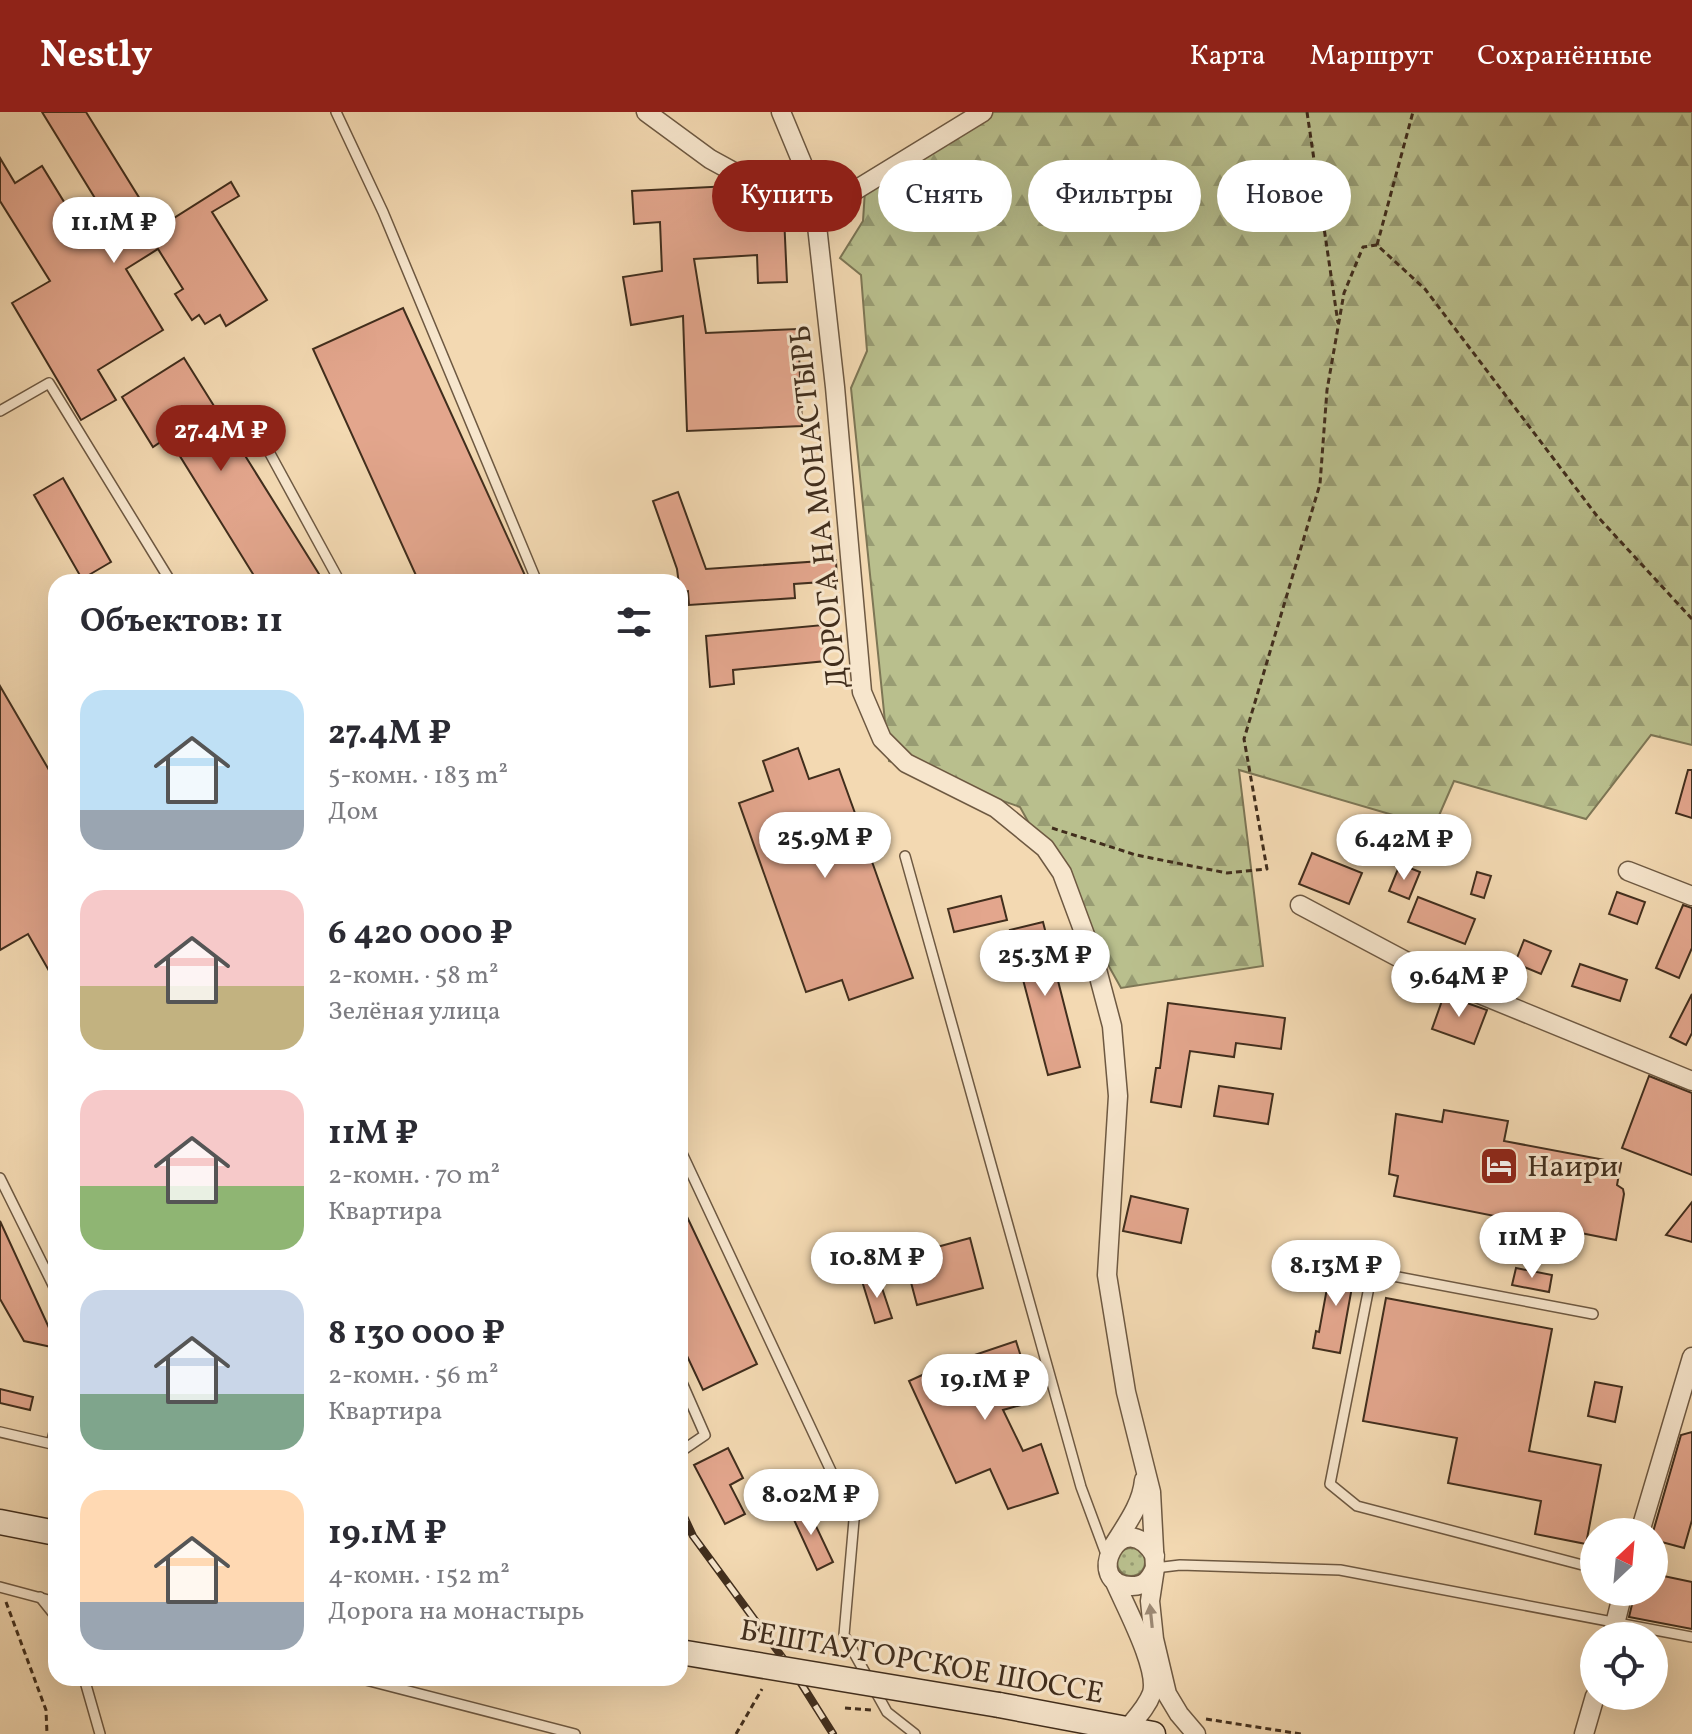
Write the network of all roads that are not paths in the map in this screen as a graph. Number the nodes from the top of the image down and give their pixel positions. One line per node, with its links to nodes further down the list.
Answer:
1 (336, 112): 13 (lane)
2 (646, 112): 5 (street)
3 (781, 112): 6 (street, ДОРОГА НА МОНАСТЫРЬ)
4 (983, 112): 7 (street)
5 (712, 160)
6 (801, 160)
7 (862, 186)
8 (818, 232): 29 (street, ДОРОГА НА МОНАСТЫРЬ)
9 (0, 411): 11 (lane)
10 (261, 437): 12 (lane)
11 (166, 574)
12 (336, 574)
13 (534, 574)
14 (905, 856): 33 (lane)
15 (1628, 871): 16 (street)
16 (1692, 896)
17 (1300, 905): 18 (street)
18 (1692, 1081)
19 (688, 1166): 51 (lane)
20 (0, 1178): 21 (lane)
21 (48, 1275)
22 (1593, 1314): 35 (lane)
23 (1692, 1357): 25 (street)
24 (688, 1396): 28 (lane)
25 (1685, 1409): 30 (street)
26 (0, 1432): 27 (lane)
27 (48, 1444)
28 (688, 1447)
29 (1145, 1465): 33 (street); 34 (street, ДОРОГА НА МОНАСТЫРЬ)
30 (1645, 1518)
31 (0, 1522): 32 (main road)
32 (48, 1531)
33 (1110, 1551): 34 (street); 36 (street)
34 (1155, 1562): 36 (street); 41 (lane); 53 (street, ДОРОГА НА МОНАСТЫРЬ, one-way to 34)
35 (1580, 1564)
36 (1114, 1580): 48 (street)
37 (0, 1587): 38 (lane)
38 (40, 1597): 39 (lane); 40 (lane)
39 (48, 1600)
40 (48, 1607)
41 (1581, 1622)
42 (1668, 1635): 43 (lane)
43 (1692, 1637)
44 (688, 1653): 48 (main road, БЕШТАУГОРСКОЕ ШОССЕ, bridge)
45 (86, 1686): 49 (lane)
46 (389, 1686): 50 (lane)
47 (1591, 1710): 54 (street)
48 (1127, 1729): 52 (main road, БЕШТАУГОРСКОЕ ШОССЕ)
49 (100, 1734)
50 (575, 1734)
51 (915, 1734)
52 (1153, 1734)
53 (1196, 1734)
54 (1584, 1734)

